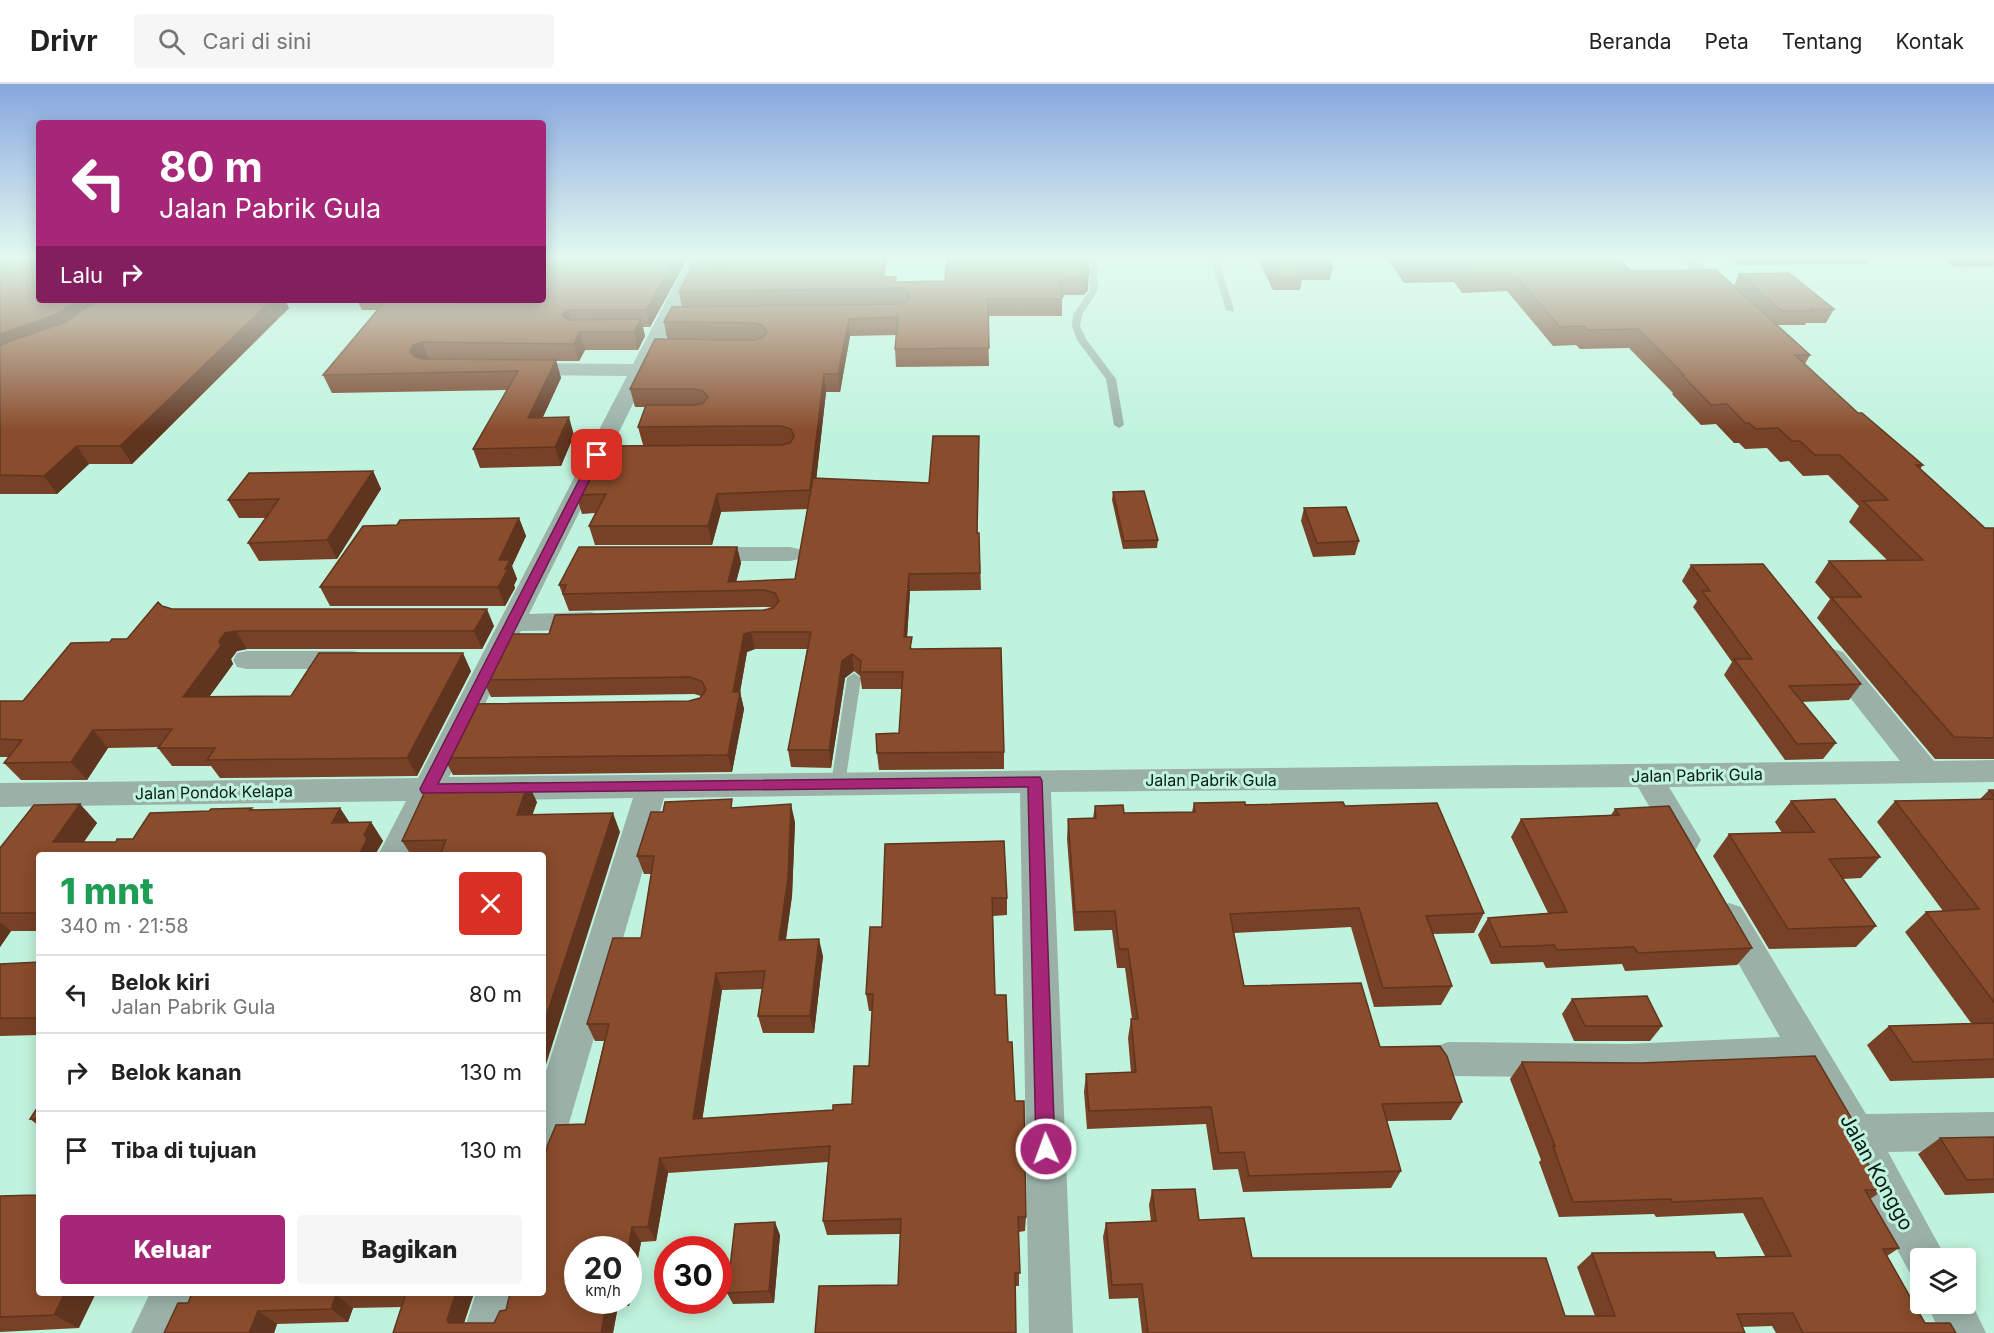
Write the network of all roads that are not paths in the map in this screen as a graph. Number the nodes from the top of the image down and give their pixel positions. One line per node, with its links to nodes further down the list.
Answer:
1 (672, 316): 4 (street)
2 (1077, 316): 5 (lane)
3 (499, 369): 4 (street)
4 (640, 370): 8 (street)
5 (1119, 425)
6 (674, 554): 7 (street)
7 (790, 554)
8 (506, 618): 9 (street); 20 (street)
9 (616, 621)
10 (1818, 640): 15 (street)
11 (247, 660): 12 (street)
12 (376, 660)
13 (854, 678): 18 (lane)
14 (1994, 771): 15 (street, Jalan Pabrik Gula)
15 (1927, 772): 16 (street, Jalan Pabrik Gula)
16 (1647, 776): 17 (street, Jalan Pabrik Gula); 25 (street, Jalan Konggo)
17 (1035, 781): 18 (street, Jalan Pabrik Gula); 36 (street)
18 (838, 784): 19 (street, Jalan Pabrik Gula)
19 (652, 786): 20 (street, Jalan Pabrik Gula); 29 (street)
20 (428, 789): 21 (street, Jalan Pondok Kelapa); 24 (street)
21 (172, 793): 22 (street, Jalan Pondok Kelapa); 23 (street)
22 (0, 795)
23 (155, 820)
24 (396, 852)
25 (1808, 1053): 26 (street); 28 (street, Jalan Konggo)
26 (1448, 1059)
27 (1994, 1131): 28 (street)
28 (1856, 1133): 30 (street, Jalan Konggo)
29 (546, 1134)
30 (1919, 1248)
31 (172, 1296): 34 (street)
32 (497, 1296): 35 (street)
33 (1954, 1314): 37 (street)
34 (153, 1333)
35 (485, 1333)
36 (1051, 1333)
37 (1964, 1333)

